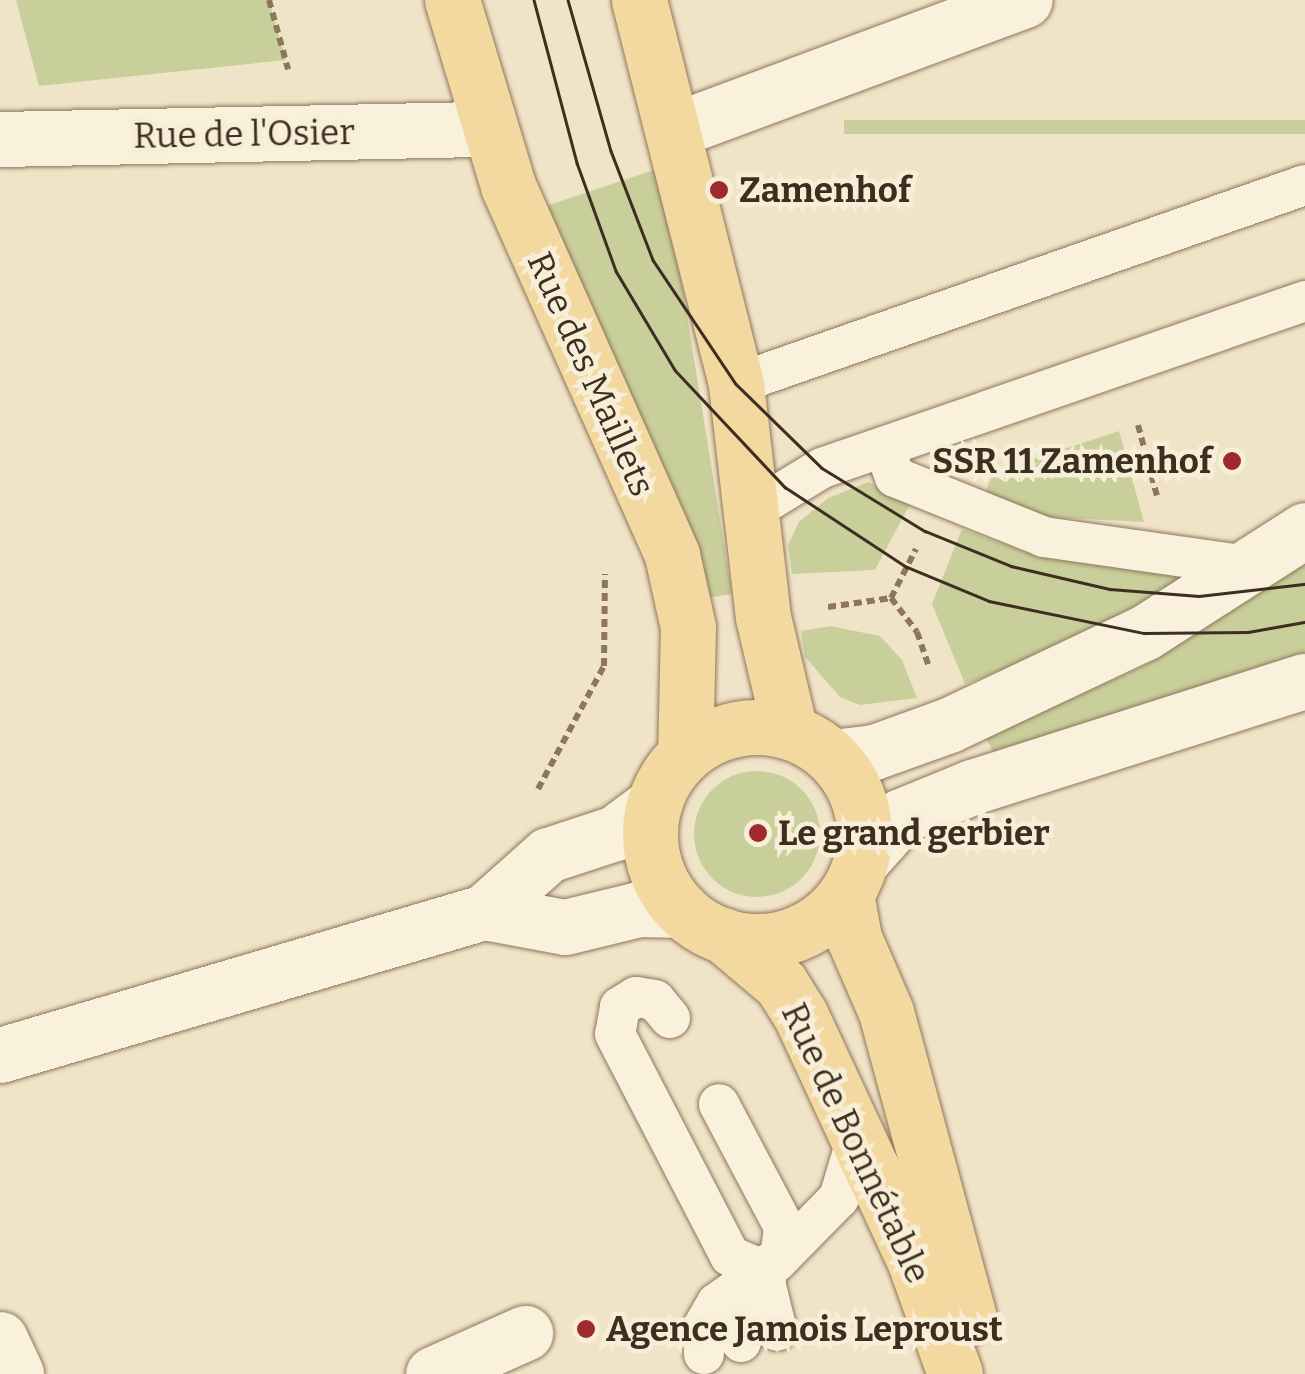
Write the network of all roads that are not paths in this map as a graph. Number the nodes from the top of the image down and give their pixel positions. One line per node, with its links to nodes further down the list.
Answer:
1 (452, 0): 4 (main road, Rue des Maillets)
2 (639, 0): 5 (main road)
3 (1025, 0): 5 (street)
4 (489, 129): 6 (street, Rue de l'Osier); 16 (main road, Rue des Maillets)
5 (675, 130): 9 (main road)
6 (0, 140)
7 (1305, 184): 9 (lane)
8 (1305, 301): 10 (lane)
9 (736, 384): 11 (main road)
10 (884, 447): 11 (lane); 13 (lane)
11 (750, 512): 15 (main road)
12 (1305, 530): 13 (street)
13 (1248, 566): 15 (street)
14 (1305, 681): 18 (street)
15 (811, 744): 16 (main road); 18 (main road)
16 (684, 755): 17 (main road)
17 (654, 804): 19 (street); 20 (main road)
18 (853, 878): 20 (main road); 31 (main road, Rue de Bonnétable)
19 (484, 912): 20 (street); 22 (street)
20 (702, 923): 24 (main road, Rue de Bonnétable)
21 (670, 1018): 25 (lane)
22 (0, 1055)
23 (718, 1104): 25 (lane)
24 (857, 1138): 25 (lane); 30 (main road, Rue de Bonnétable)
25 (772, 1264): 25 (lane)
26 (525, 1333): 29 (street)
27 (0, 1340): 28 (street)
28 (16, 1374)
29 (433, 1374)
30 (955, 1374)
31 (984, 1374)

